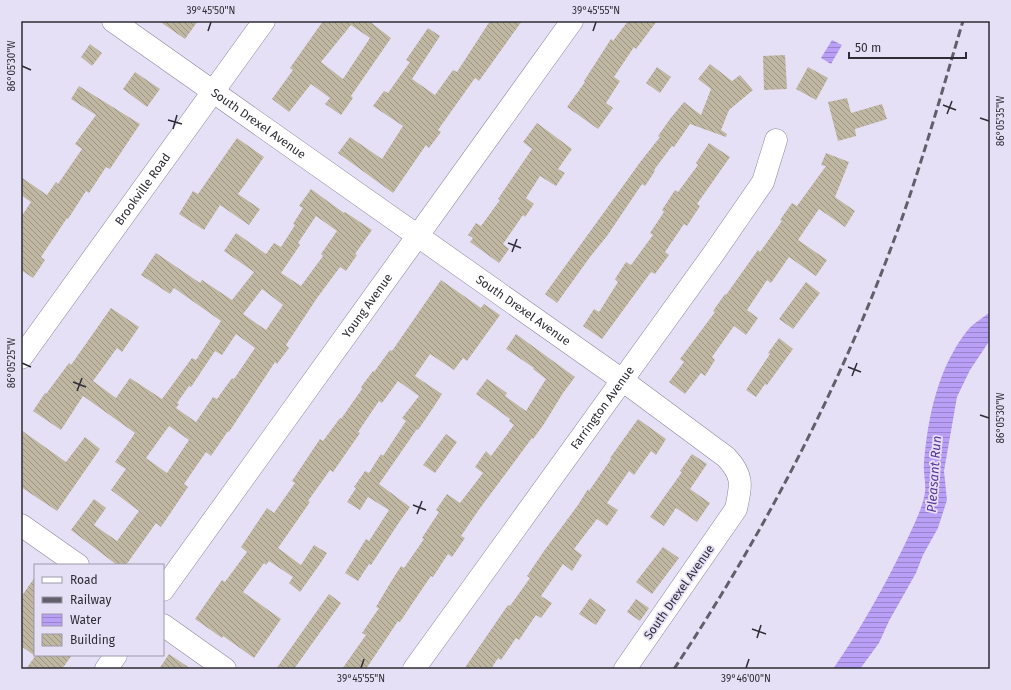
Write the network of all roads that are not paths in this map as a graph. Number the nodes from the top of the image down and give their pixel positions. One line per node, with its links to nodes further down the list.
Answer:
1 (113, 21): 4 (street, South Drexel Avenue)
2 (264, 21): 4 (street, Brookville Road)
3 (572, 21): 6 (street, Young Avenue)
4 (213, 92): 6 (street, South Drexel Avenue); 7 (street, Brookville Road)
5 (776, 140): 8 (street, Farrington Avenue)
6 (417, 236): 8 (street, South Drexel Avenue); 11 (street, Young Avenue)
7 (21, 358)
8 (622, 380): 16 (street, Farrington Avenue); 17 (street, South Drexel Avenue)
9 (21, 525): 10 (street)
10 (77, 564)
11 (164, 589)
12 (164, 626): 15 (street)
13 (115, 656): 14 (street)
14 (106, 669)
15 (225, 669)
16 (414, 669)
17 (625, 669)

